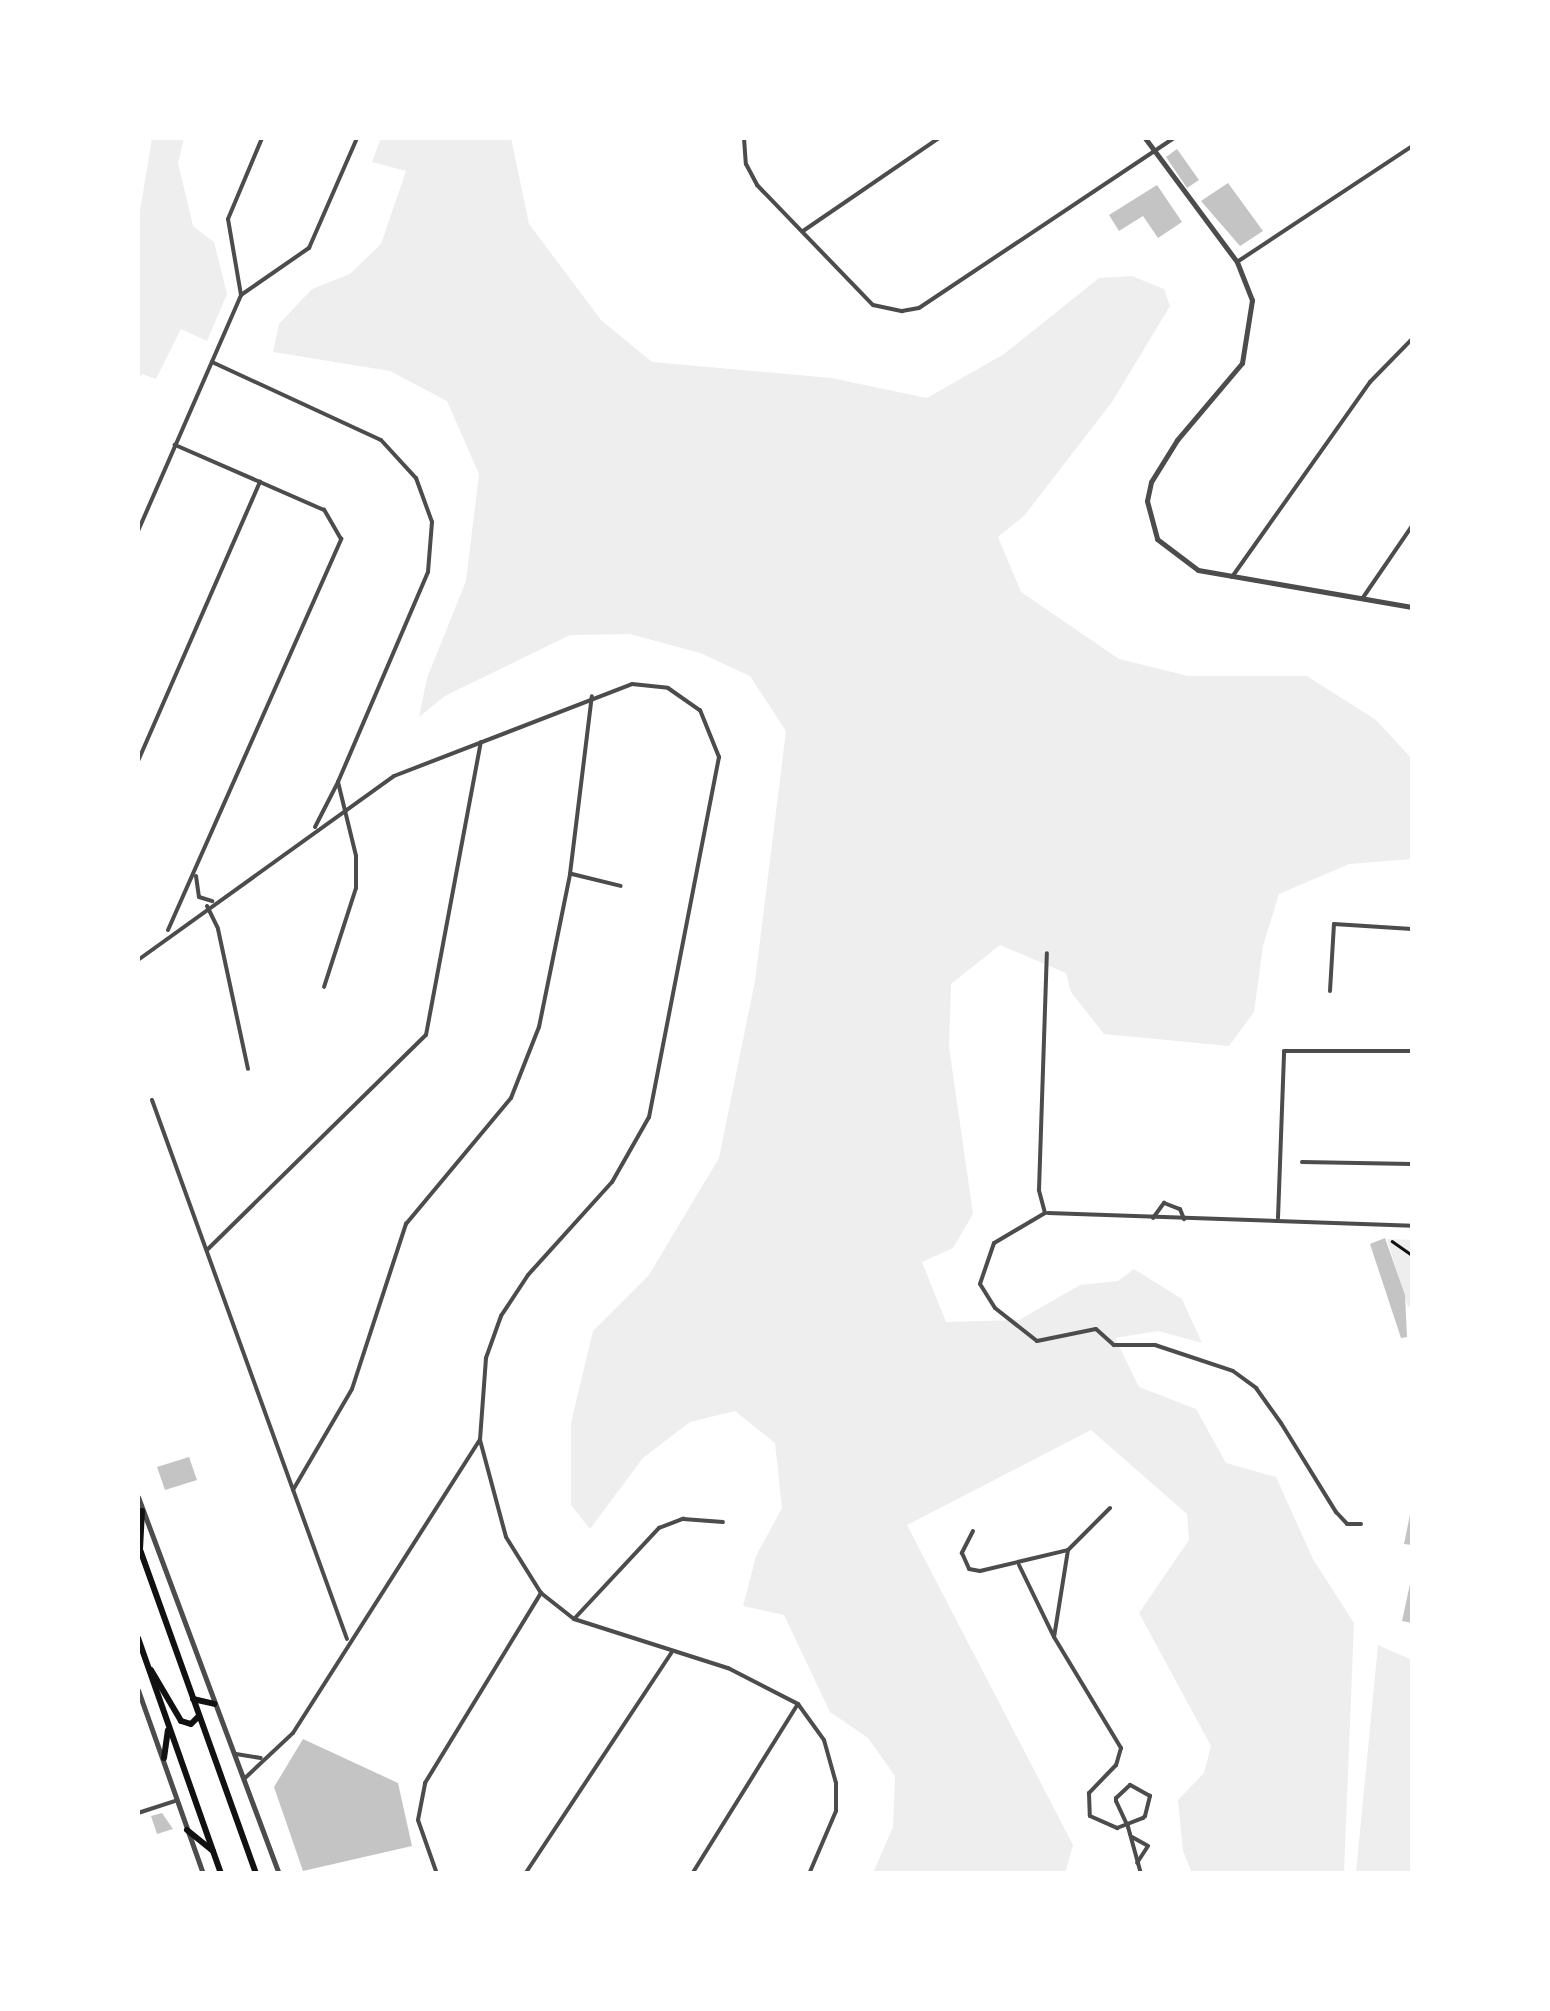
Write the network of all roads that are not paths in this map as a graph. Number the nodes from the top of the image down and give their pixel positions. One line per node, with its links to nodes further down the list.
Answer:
1 (262, 138): 11 (street)
2 (357, 138): 11 (street)
3 (939, 138): 9 (street)
4 (1145, 138): 8 (street)
5 (1174, 138): 8 (street)
6 (744, 140): 9 (street)
7 (1412, 146): 10 (street)
8 (1155, 151): 9 (street); 10 (street)
9 (802, 231)
10 (1237, 262): 18 (street)
11 (241, 296): 13 (street)
12 (1412, 339): 18 (street)
13 (212, 362): 14 (street); 24 (street)
14 (175, 445): 15 (street); 17 (street)
15 (260, 482): 23 (street); 27 (street)
16 (1412, 526): 19 (street)
17 (138, 531)
18 (1232, 577): 19 (street)
19 (1362, 599): 20 (street)
20 (1412, 607)
21 (592, 696): 22 (street); 28 (street); 49 (street)
22 (481, 742): 25 (street); 48 (street)
23 (138, 760)
24 (338, 782): 25 (street); 26 (street)
25 (345, 808): 26 (street); 36 (street)
26 (315, 828): 30 (street)
27 (196, 874): 30 (street); 33 (street)
28 (570, 874): 29 (street); 50 (street)
29 (621, 886)
30 (216, 900): 31 (street)
31 (207, 906): 33 (street); 39 (street)
32 (1412, 929): 37 (street)
33 (166, 934): 35 (street)
34 (1047, 953): 43 (street)
35 (138, 960)
36 (324, 987)
37 (1330, 991)
38 (1412, 1051): 46 (street)
39 (248, 1070)
40 (152, 1100): 48 (street)
41 (1302, 1162): 42 (street)
42 (1412, 1164)
43 (1046, 1213): 44 (street); 55 (street)
44 (1153, 1218): 45 (street); 45 (street)
45 (1184, 1219): 46 (street)
46 (1278, 1220): 47 (street)
47 (1412, 1226)
48 (208, 1249): 50 (street)
49 (480, 1440): 60 (street); 64 (street)
50 (293, 1490): 64 (street)
51 (138, 1496): 53 (street)
52 (1110, 1508): 58 (street)
53 (142, 1510): 57 (main road); 69 (street)
54 (723, 1522): 61 (street)
55 (1360, 1524)
56 (974, 1531): 59 (street)
57 (139, 1547): 68 (main road)
58 (1068, 1550): 59 (street); 62 (street)
59 (1020, 1565): 62 (street)
60 (541, 1593): 61 (street); 87 (street)
61 (574, 1619): 65 (street)
62 (1054, 1637): 80 (street)
63 (138, 1638): 66 (main road)
64 (347, 1639): 75 (street)
65 (672, 1653): 70 (street); 88 (street)
66 (148, 1666): 71 (main road); 72 (main road)
67 (138, 1690): 74 (street)
68 (193, 1699): 69 (main road); 71 (main road)
69 (214, 1704): 73 (street)
70 (798, 1704): 89 (street); 90 (street)
71 (199, 1716): 85 (main road)
72 (168, 1728): 74 (main road); 81 (main road)
73 (232, 1753): 75 (street); 76 (street)
74 (164, 1758): 77 (street)
75 (261, 1758): 76 (street)
76 (243, 1780): 86 (street)
77 (177, 1801): 78 (street); 79 (street)
78 (138, 1814)
79 (187, 1830): 81 (main road); 83 (street)
80 (1130, 1836): 82 (street); 82 (street)
81 (214, 1852): 84 (main road)
82 (1138, 1863): 91 (street)
83 (204, 1874)
84 (221, 1874)
85 (256, 1874)
86 (279, 1874)
87 (437, 1874)
88 (525, 1874)
89 (692, 1874)
90 (809, 1874)
91 (1140, 1874)

